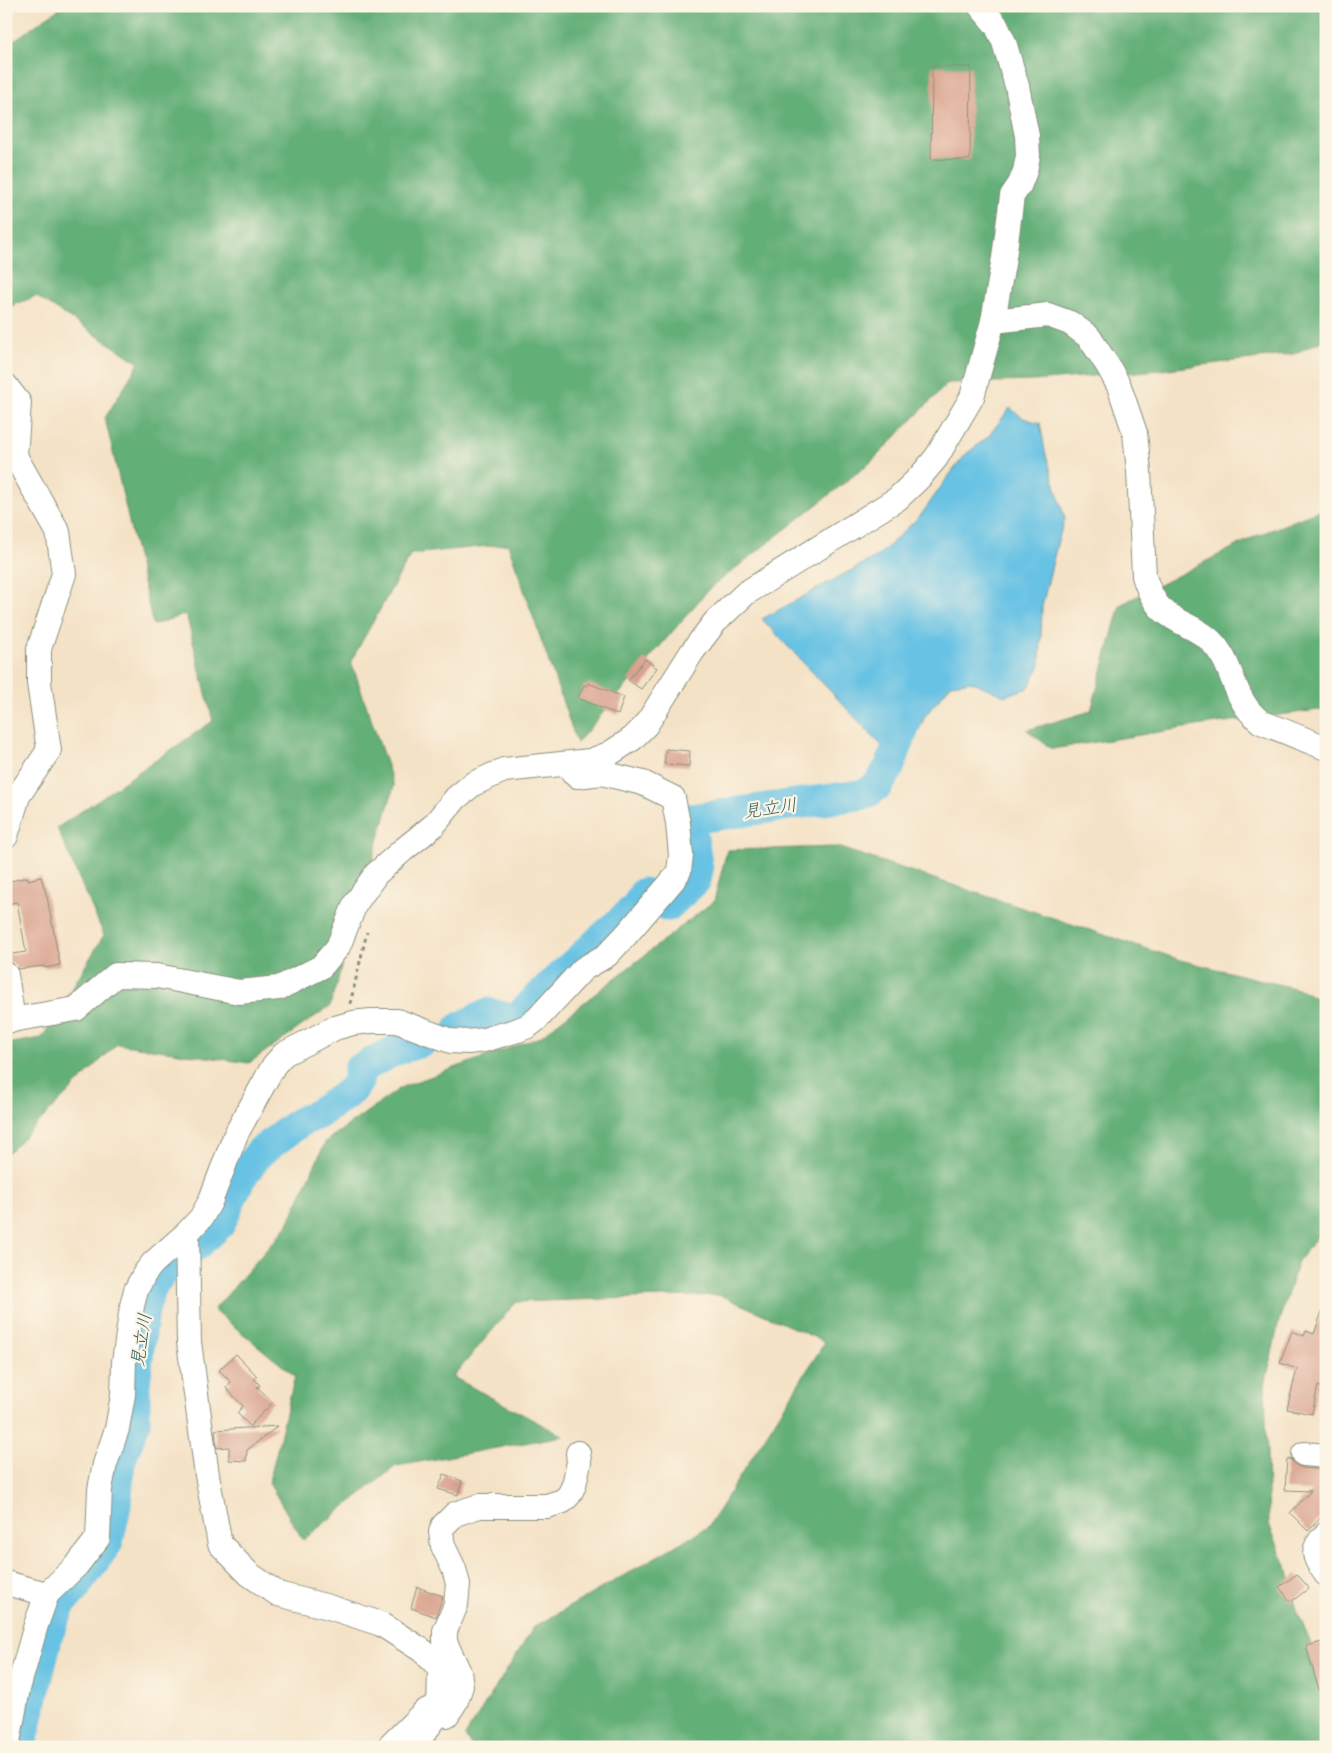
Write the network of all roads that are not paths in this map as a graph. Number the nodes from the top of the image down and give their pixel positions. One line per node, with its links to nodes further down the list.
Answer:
1 (980, 6): 2 (street)
2 (994, 321): 4 (street); 5 (street)
3 (6, 386): 6 (street)
4 (1326, 748)
5 (558, 764): 8 (street); 9 (street)
6 (6, 836)
7 (6, 975): 8 (street)
8 (9, 1021)
9 (187, 1247): 14 (street); 15 (street)
10 (578, 1453): 15 (street)
11 (1325, 1535): 12 (street)
12 (1326, 1574)
13 (6, 1583): 14 (street)
14 (47, 1594): 16 (street)
15 (439, 1713): 17 (street); 18 (street)
16 (8, 1747)
17 (390, 1747)
18 (413, 1747)

